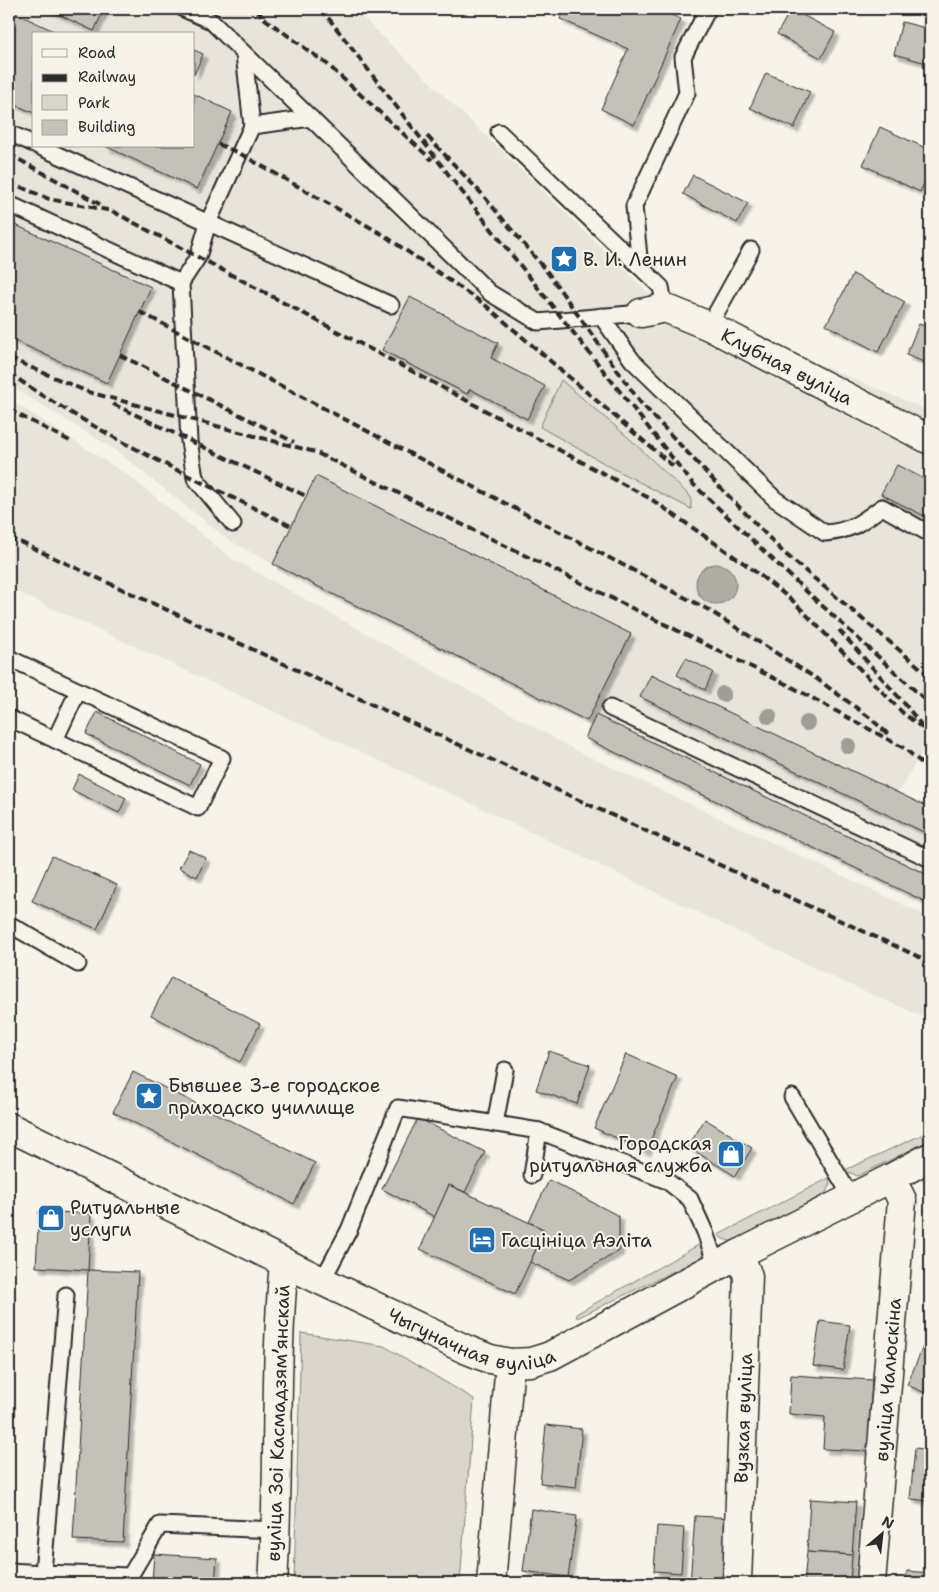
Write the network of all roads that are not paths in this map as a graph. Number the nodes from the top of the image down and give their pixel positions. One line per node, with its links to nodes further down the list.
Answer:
1 (184, 9): 3 (lane)
2 (708, 9): 14 (lane)
3 (210, 15): 4 (lane)
4 (244, 54): 5 (lane); 6 (lane)
5 (311, 118): 6 (lane); 18 (lane)
6 (252, 126): 12 (lane)
7 (499, 132): 14 (lane)
8 (9, 133): 9 (lane)
9 (32, 143)
10 (42, 148): 12 (lane)
11 (9, 204): 15 (lane)
12 (208, 223): 15 (lane); 16 (lane)
13 (751, 250): 19 (lane)
14 (640, 266): 17 (lane)
15 (181, 283): 21 (lane)
16 (391, 305)
17 (653, 311): 18 (lane); 19 (street, Клубная вуліца)
18 (601, 316): 22 (lane)
19 (709, 326): 20 (street, Клубная вуліца)
20 (930, 440)
21 (233, 524)
22 (930, 534)
23 (9, 658): 24 (lane)
24 (78, 691): 27 (lane); 27 (lane)
25 (610, 708): 28 (lane)
26 (9, 718): 27 (lane)
27 (55, 740)
28 (930, 859)
29 (9, 924): 30 (lane)
30 (78, 964)
31 (505, 1070): 33 (lane)
32 (792, 1098): 39 (lane)
33 (495, 1124): 35 (lane); 42 (lane)
34 (9, 1127): 41 (street, Чыгуначная вуліца)
35 (539, 1131): 37 (lane); 40 (lane)
36 (930, 1157): 38 (street, Чыгуначная вуліца)
37 (532, 1175)
38 (891, 1178): 39 (street, Чыгуначная вуліца); 52 (street, вуліца Чалюскіна)
39 (852, 1198): 40 (street, Чыгуначная вуліца)
40 (728, 1261): 44 (street, Чыгуначная вуліца); 51 (street, Вузкая вуліца)
41 (284, 1263): 42 (street, Чыгуначная вуліца); 45 (street, вуліца Зоі Касмадзямʼянскай)
42 (322, 1281): 44 (street, Чыгуначная вуліца)
43 (66, 1295): 47 (lane)
44 (510, 1363): 50 (street)
45 (276, 1530): 48 (lane); 49 (street, вуліца Зоі Касмадзямʼянскай)
46 (9, 1571): 47 (lane)
47 (43, 1573): 48 (lane)
48 (130, 1580)
49 (273, 1583)
50 (490, 1583)
51 (737, 1583)
52 (871, 1583)

